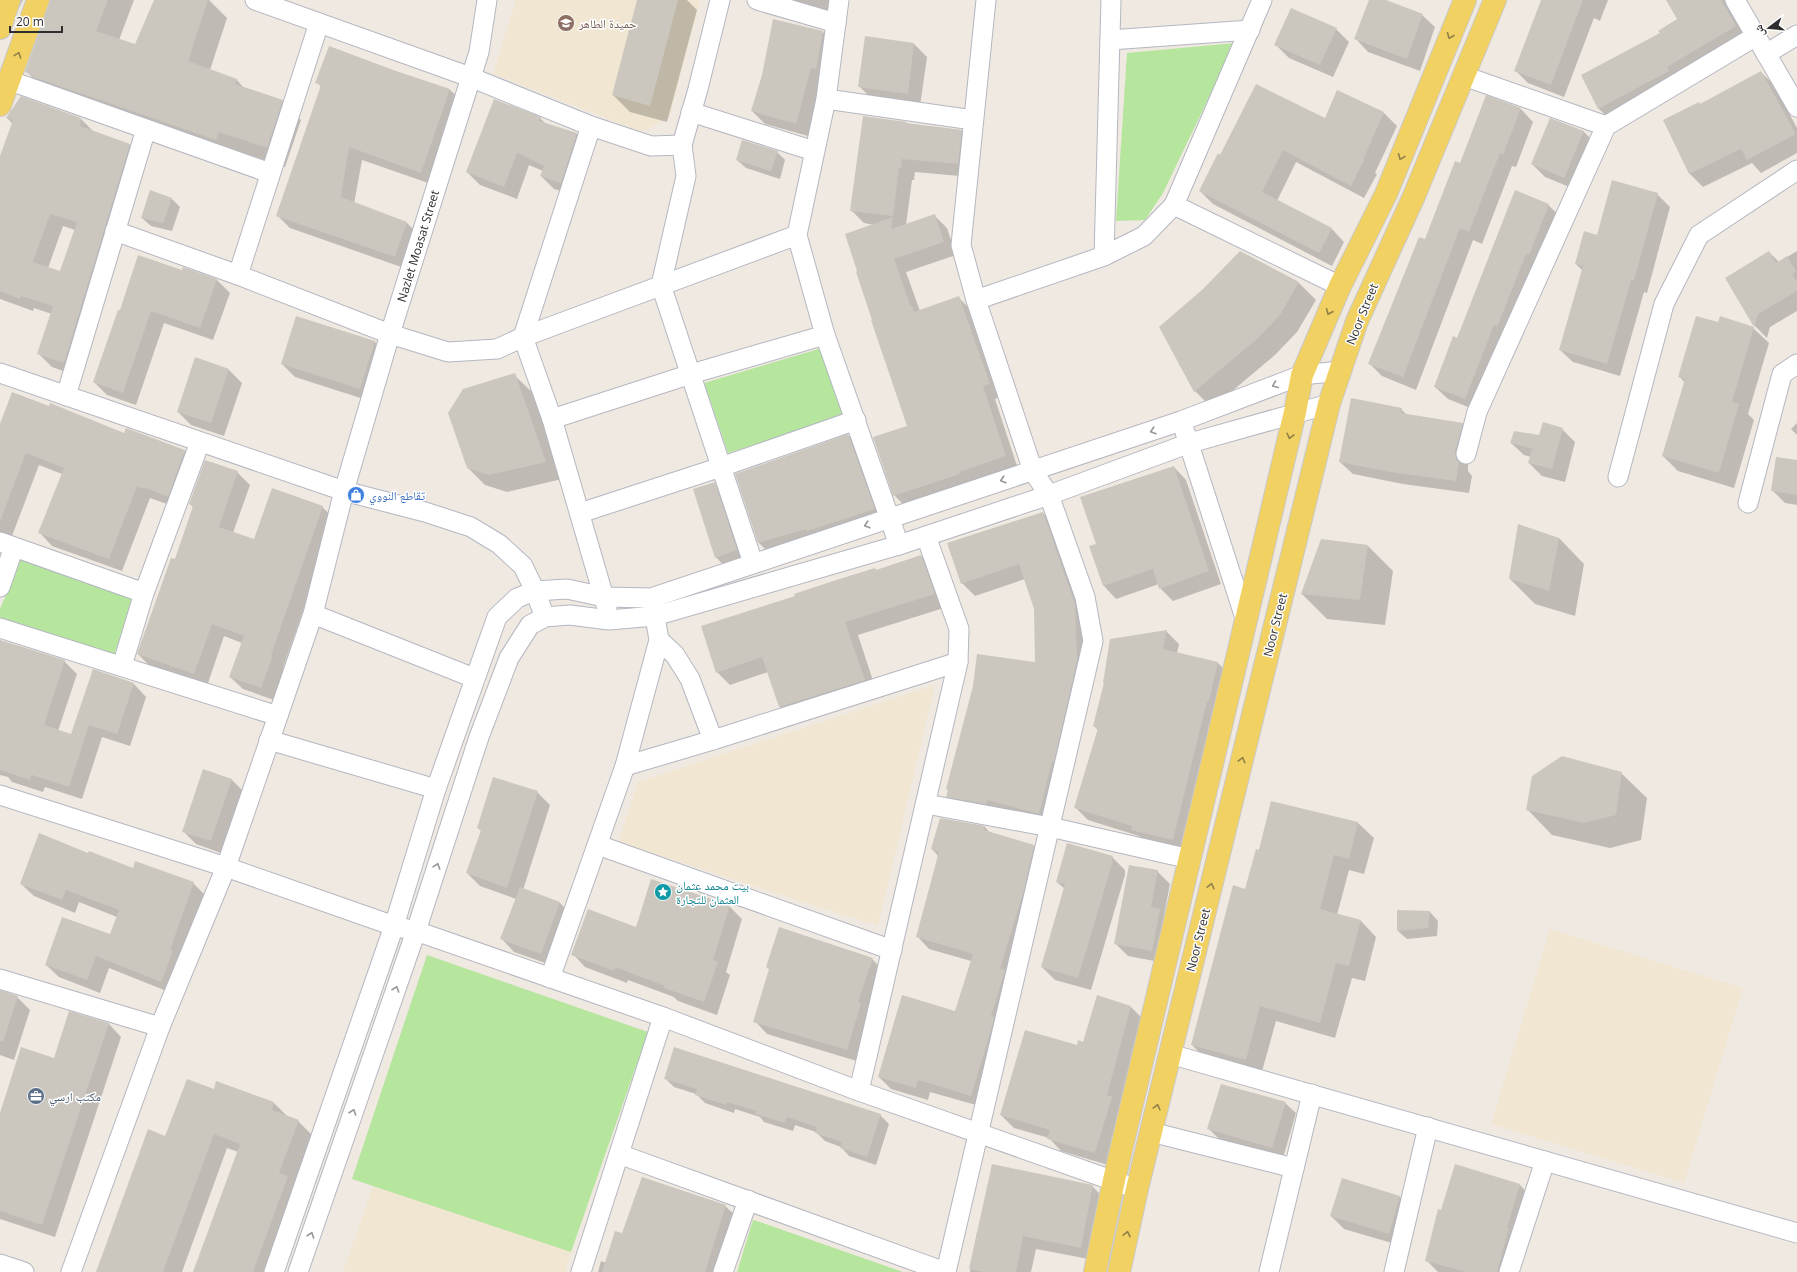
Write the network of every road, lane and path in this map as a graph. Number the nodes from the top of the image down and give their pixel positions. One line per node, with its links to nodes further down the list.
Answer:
1 (9, 0): 16 (main road)
2 (38, 0): 24 (main road, one-way to 2)
3 (255, 0): 14 (street)
4 (487, 0): 23 (street, Nazlet Moasat Street)
5 (720, 0): 28 (street)
6 (757, 0): 15 (street)
7 (839, 0): 15 (street)
8 (986, 0): 29 (street)
9 (1111, 0): 20 (street)
10 (1262, 0): 17 (street)
11 (1465, 0): 43 (main road, one-way to 43)
12 (1495, 0): 22 (main road, Noor Street)
13 (1735, 0): 19 (street)
14 (319, 23): 23 (street); 36 (street)
15 (836, 23): 25 (street)
16 (0, 28)
17 (1250, 30): 20 (street); 37 (street)
18 (1797, 35): 21 (street)
19 (1756, 36): 21 (street); 31 (street)
20 (1110, 40): 40 (street)
21 (1766, 54): 27 (street)
22 (1464, 76): 31 (street); 49 (main road, Noor Street)
23 (470, 77): 30 (street); 45 (street, Nazlet Moasat Street)
24 (8, 80): 26 (main road); 32 (street)
25 (826, 99): 29 (street); 34 (street)
26 (0, 105)
27 (1797, 107)
28 (692, 112): 33 (street); 34 (street)
29 (973, 120): 44 (street)
30 (591, 126): 33 (street); 47 (street)
31 (1606, 126): 61 (street)
32 (146, 129): 36 (street); 38 (street)
33 (682, 145): 42 (street)
34 (814, 151): 39 (street)
35 (1797, 170): 64 (street)
36 (270, 173): 41 (street)
37 (1174, 205): 40 (street); 43 (street)
38 (115, 231): 41 (street); 53 (street)
39 (797, 235): 42 (street); 46 (street)
40 (1104, 256): 44 (street)
41 (238, 275): 45 (street)
42 (661, 285): 47 (street); 51 (street)
43 (1340, 286): 52 (main road, one-way to 52)
44 (976, 300): 63 (street)
45 (390, 334): 47 (street); 65 (street, Nazlet Moasat Street)
46 (825, 335): 51 (street); 57 (street)
47 (523, 337): 56 (street)
48 (1797, 364): 67 (street)
49 (1340, 371): 52 (street); 54 (main road, Noor Street)
50 (0, 373): 53 (street)
51 (691, 374): 56 (street); 62 (street)
52 (1302, 375): 55 (main road); 58 (street, one-way to 58)
53 (66, 396): 59 (street)
54 (1329, 404): 55 (street); 107 (main road, Noor Street, one-way to 54)
55 (1295, 412): 60 (street); 83 (main road, one-way to 83)
56 (552, 419): 68 (street)
57 (856, 420): 62 (street); 69 (street)
58 (1181, 421): 60 (street); 63 (street, one-way to 63)
59 (200, 442): 65 (street); 76 (street)
60 (1190, 443): 66 (street); 83 (street)
61 (1466, 454)
62 (721, 467): 68 (street); 73 (street)
63 (1033, 471): 66 (street); 69 (street, one-way to 69)
64 (1618, 477)
65 (344, 491): 75 (street); 79 (street, Nazlet Moasat Street)
66 (1049, 495): 70 (street); 96 (street)
67 (1748, 503)
68 (580, 512): 77 (street)
69 (891, 517): 72 (street); 73 (street, one-way to 73)
70 (926, 536): 72 (street); 86 (street)
71 (7, 545): 74 (street); 76 (street)
72 (900, 545): 80 (street)
73 (753, 563): 78 (street)
74 (0, 587)
75 (535, 591): 77 (street); 81 (street); 88 (street)
76 (144, 593): 87 (street)
77 (604, 597): 78 (street); 82 (street)
78 (651, 598): 80 (street)
79 (313, 614): 88 (street); 89 (street, Nazlet Moasat Street)
80 (655, 616): 82 (street); 85 (street)
81 (545, 617): 82 (street); 101 (street, one-way to 81)
82 (609, 620)
83 (1246, 621): 98 (main road)
84 (0, 628): 87 (street)
85 (659, 640): 91 (street); 92 (street)
86 (958, 662): 91 (street); 95 (street)
87 (122, 666): 89 (street)
88 (474, 678): 93 (street)
89 (278, 716): 90 (street, Nazlet Moasat Street)
90 (269, 740): 93 (street); 99 (street, Nazlet Moasat Street)
91 (713, 740): 92 (street)
92 (625, 766): 97 (street)
93 (436, 789): 100 (street)
94 (0, 795): 99 (street)
95 (926, 804): 96 (street); 102 (street)
96 (1050, 827): 98 (street); 112 (street)
97 (598, 845): 102 (street); 103 (street)
98 (1190, 859): 116 (main road)
99 (226, 867): 100 (street); 106 (street, Nazlet Moasat Street)
100 (394, 926): 101 (street); 123 (street)
101 (416, 931): 103 (street); 124 (street, one-way to 101)
102 (892, 950): 108 (street)
103 (550, 978): 105 (street)
104 (0, 979): 106 (street)
105 (663, 1017): 108 (street); 113 (street)
106 (160, 1027): 122 (street, Nazlet Moasat Street)
107 (1170, 1054): 109 (street); 111 (main road, Noor Street, one-way to 107)
108 (859, 1091): 112 (street)
109 (1312, 1094): 110 (street); 115 (street)
110 (1428, 1128): 114 (street); 131 (street)
111 (1150, 1132): 115 (street); 117 (main road, Noor Street)
112 (979, 1134): 116 (street); 127 (street)
113 (618, 1154): 118 (street); 125 (street)
114 (1545, 1161): 119 (street); 132 (street)
115 (1294, 1168): 130 (street)
116 (1114, 1180): 117 (street); 128 (main road)
117 (1137, 1189): 129 (main road, Noor Street, one-way to 117)
118 (748, 1200): 126 (street); 127 (street)
119 (1797, 1233)
120 (0, 1264): 121 (street)
121 (24, 1272)
122 (71, 1272)
123 (274, 1272)
124 (298, 1272)
125 (581, 1272)
126 (723, 1272)
127 (946, 1272)
128 (1095, 1272)
129 (1119, 1272)
130 (1269, 1272)
131 (1394, 1272)
132 (1509, 1272)

